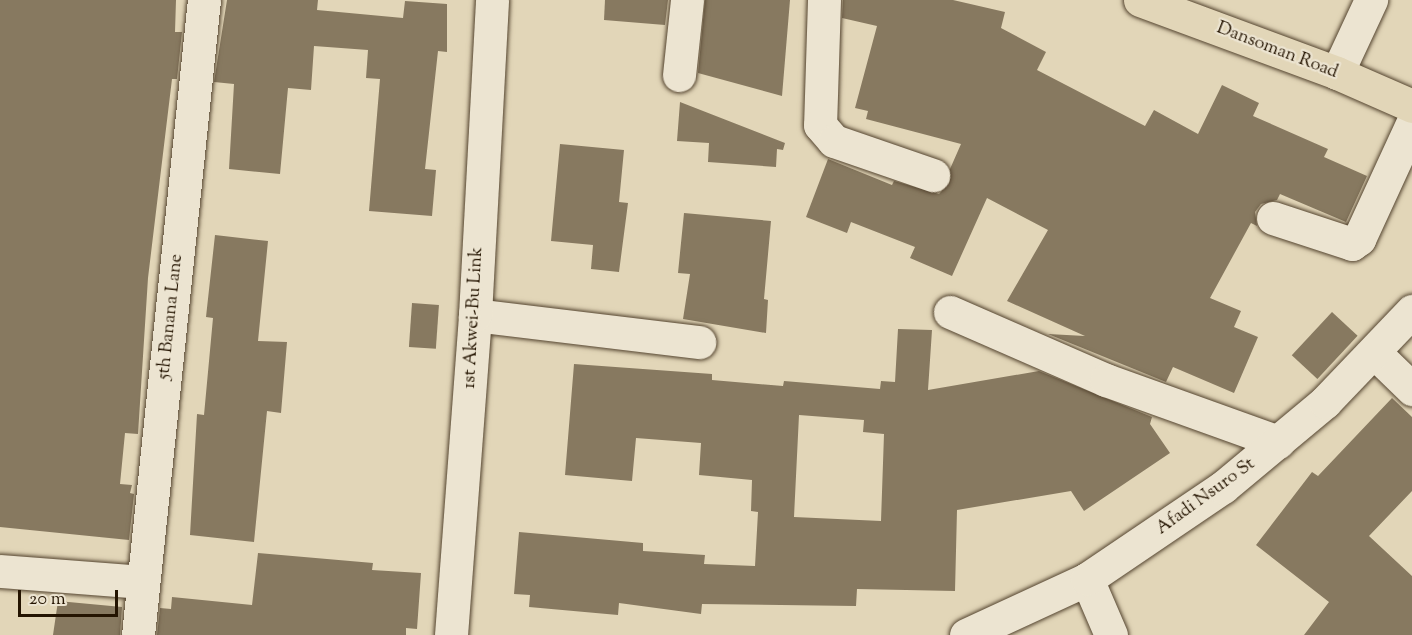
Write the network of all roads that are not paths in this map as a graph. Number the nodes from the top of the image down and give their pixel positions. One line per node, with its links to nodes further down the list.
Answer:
1 (204, 0): 22 (street, 5th Banana Lane)
2 (492, 0): 15 (street, 1st Akwei-Bu Link)
3 (687, 0): 8 (street)
4 (824, 0): 11 (street)
5 (1140, 0): 7 (main road, Dansoman Road)
6 (1371, 0): 7 (street)
7 (1337, 73): 9 (main road, Dansoman Road)
8 (679, 75)
9 (1412, 106)
10 (1412, 124): 12 (street)
11 (933, 175)
12 (1273, 218)
13 (1412, 311): 17 (street, Afadi Nsuro St)
14 (950, 312): 19 (street)
15 (476, 315): 16 (street); 24 (street, 1st Akwei-Bu Link)
16 (699, 342)
17 (1375, 352): 18 (street); 19 (street, Afadi Nsuro St)
18 (1412, 389)
19 (1278, 442): 21 (street, Afadi Nsuro St)
20 (0, 571): 22 (street)
21 (1087, 579): 25 (street, Afadi Nsuro St); 26 (street)
22 (142, 582): 23 (street, 5th Banana Lane)
23 (138, 635)
24 (451, 635)
25 (966, 635)
26 (1111, 635)

